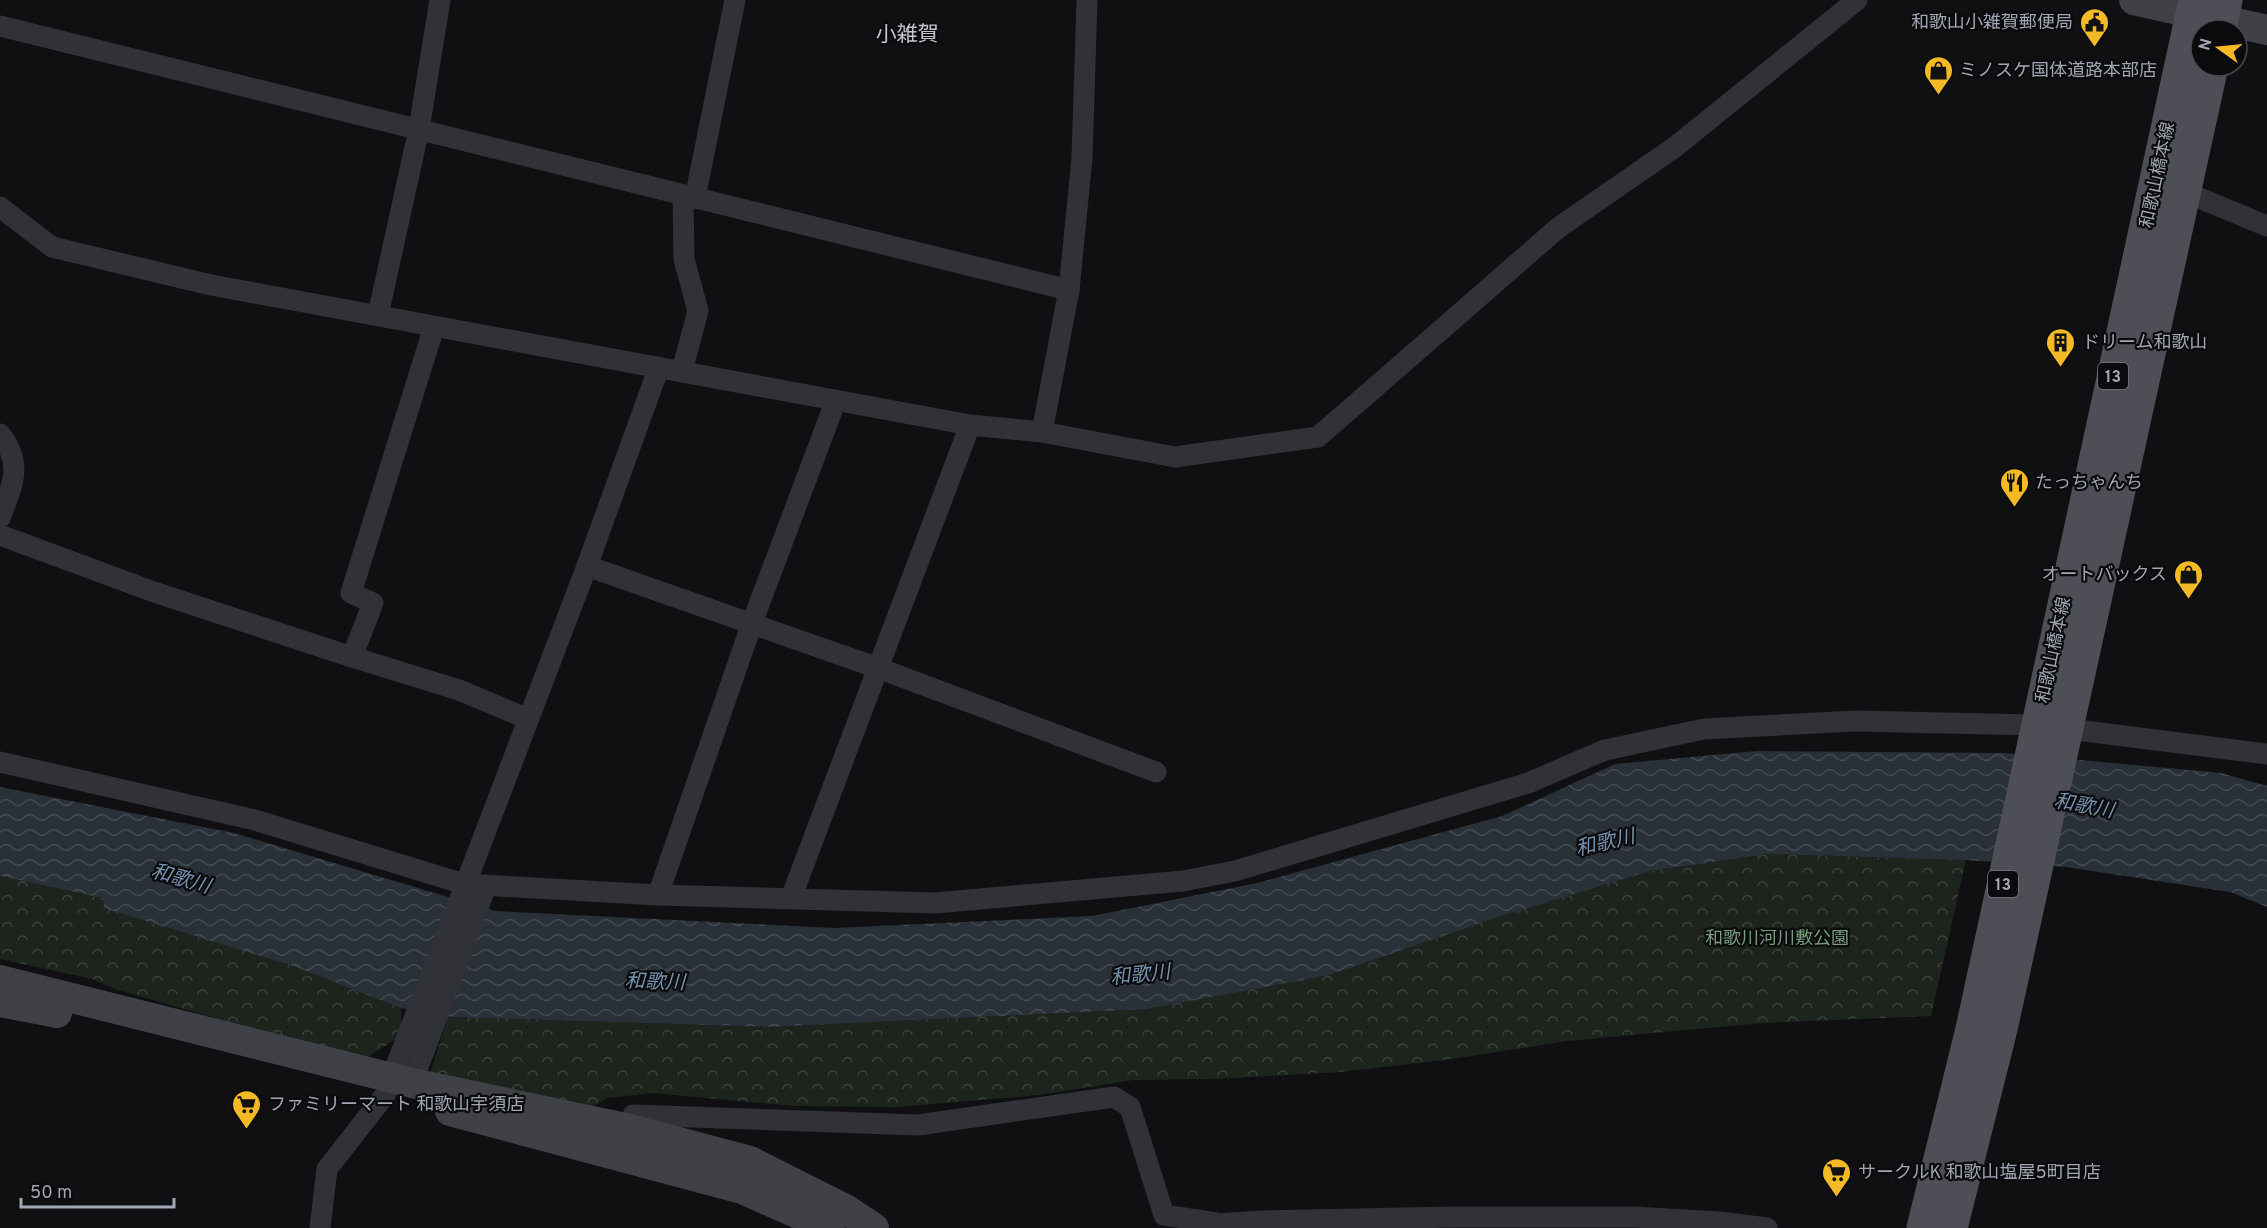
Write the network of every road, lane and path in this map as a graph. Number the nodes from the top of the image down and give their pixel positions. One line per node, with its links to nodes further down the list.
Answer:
1 (440, 0): 10 (street)
2 (735, 0): 12 (street)
3 (1087, 0): 15 (street)
4 (1857, 0): 22 (street)
5 (2134, 0): 6 (street)
6 (2211, 13): 8 (street); 31 (main road, 和歌山橋本線 / 13)
7 (0, 26): 10 (street)
8 (2267, 30)
9 (2209, 78): 11 (main road, 和歌山橋本線 / 13)
10 (419, 129): 12 (street); 16 (street)
11 (2185, 192): 14 (street); 31 (main road, 和歌山橋本線 / 13)
12 (689, 196): 15 (street); 19 (street)
13 (0, 207): 16 (street)
14 (2267, 226)
15 (1069, 290): 22 (street)
16 (378, 315): 17 (street)
17 (434, 327): 18 (street); 28 (street)
18 (659, 367): 19 (street); 26 (street)
19 (682, 371): 20 (street)
20 (836, 400): 21 (street); 27 (street)
21 (970, 425): 22 (street); 29 (street)
22 (1042, 432)
23 (0, 434): 24 (street)
24 (0, 518)
25 (0, 535): 28 (street)
26 (587, 567): 27 (street); 30 (street)
27 (753, 623): 29 (street); 37 (street)
28 (352, 657): 30 (street)
29 (878, 668): 34 (street); 38 (street)
30 (528, 719): 36 (street)
31 (2051, 733): 32 (street); 38 (street); 41 (main road, 和歌山橋本線 / 13)
32 (2266, 749)
33 (0, 762): 36 (street)
34 (1156, 772)
35 (486, 886): 36 (street); 37 (street); 42 (street)
36 (462, 891): 42 (street)
37 (658, 895): 38 (street)
38 (791, 898)
39 (0, 980): 42 (street)
40 (0, 1002): 42 (street)
41 (1986, 1029): 50 (main road, 和歌山橋本線 / 13); 51 (main road, 和歌山橋本線 / 13)
42 (401, 1077): 43 (street); 45 (street); 46 (street)
43 (630, 1129): 44 (street); 47 (street)
44 (1216, 1223): 48 (street); 49 (street)
45 (320, 1228)
46 (830, 1228)
47 (874, 1228)
48 (1187, 1228)
49 (1767, 1228)
50 (1923, 1228)
51 (1951, 1228)

